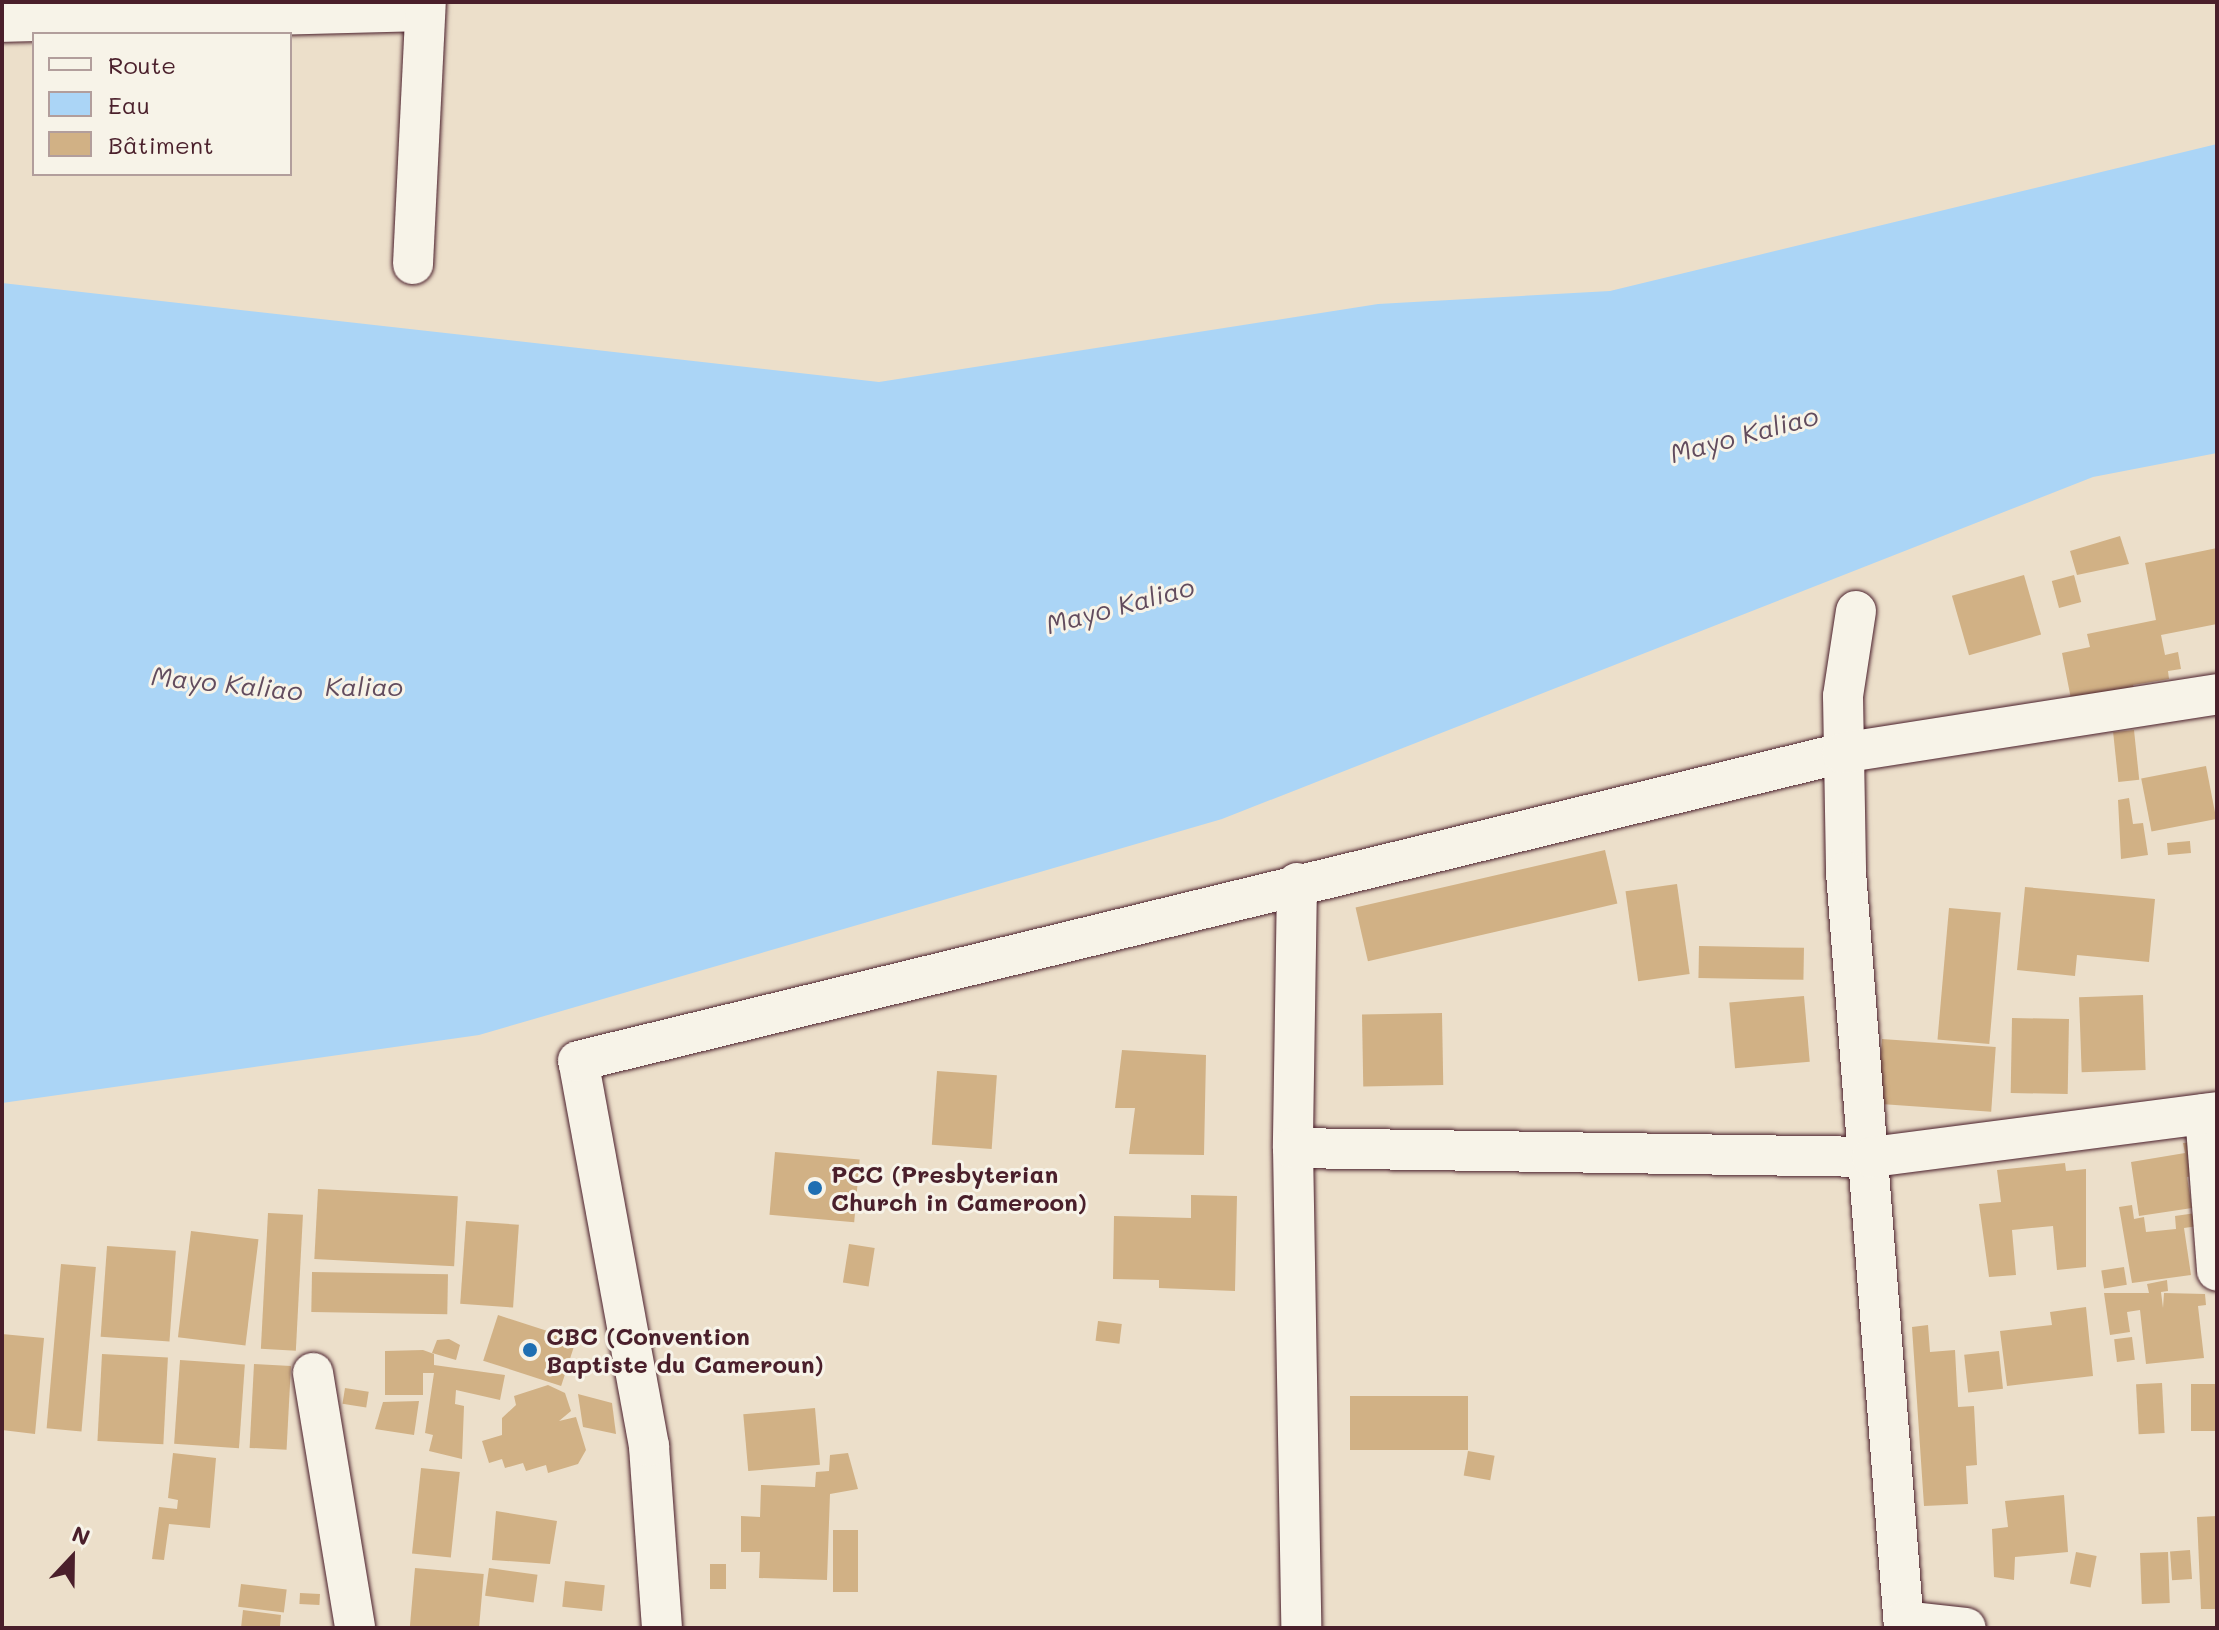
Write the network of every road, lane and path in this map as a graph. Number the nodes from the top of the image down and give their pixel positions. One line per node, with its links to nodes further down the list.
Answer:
1 (425, 6): 2 (street); 3 (street)
2 (2, 22)
3 (413, 264)
4 (1856, 611): 6 (street)
5 (2217, 694): 6 (street)
6 (1842, 753): 7 (street); 10 (street)
7 (1297, 883): 9 (street); 15 (street)
8 (2211, 1113): 10 (street); 11 (street)
9 (1293, 1148): 10 (street); 16 (street)
10 (1872, 1157): 13 (street)
11 (2217, 1271)
12 (313, 1373): 14 (street)
13 (1904, 1624): 17 (street)
14 (355, 1628)
15 (662, 1628)
16 (1301, 1628)
17 (1966, 1628)

